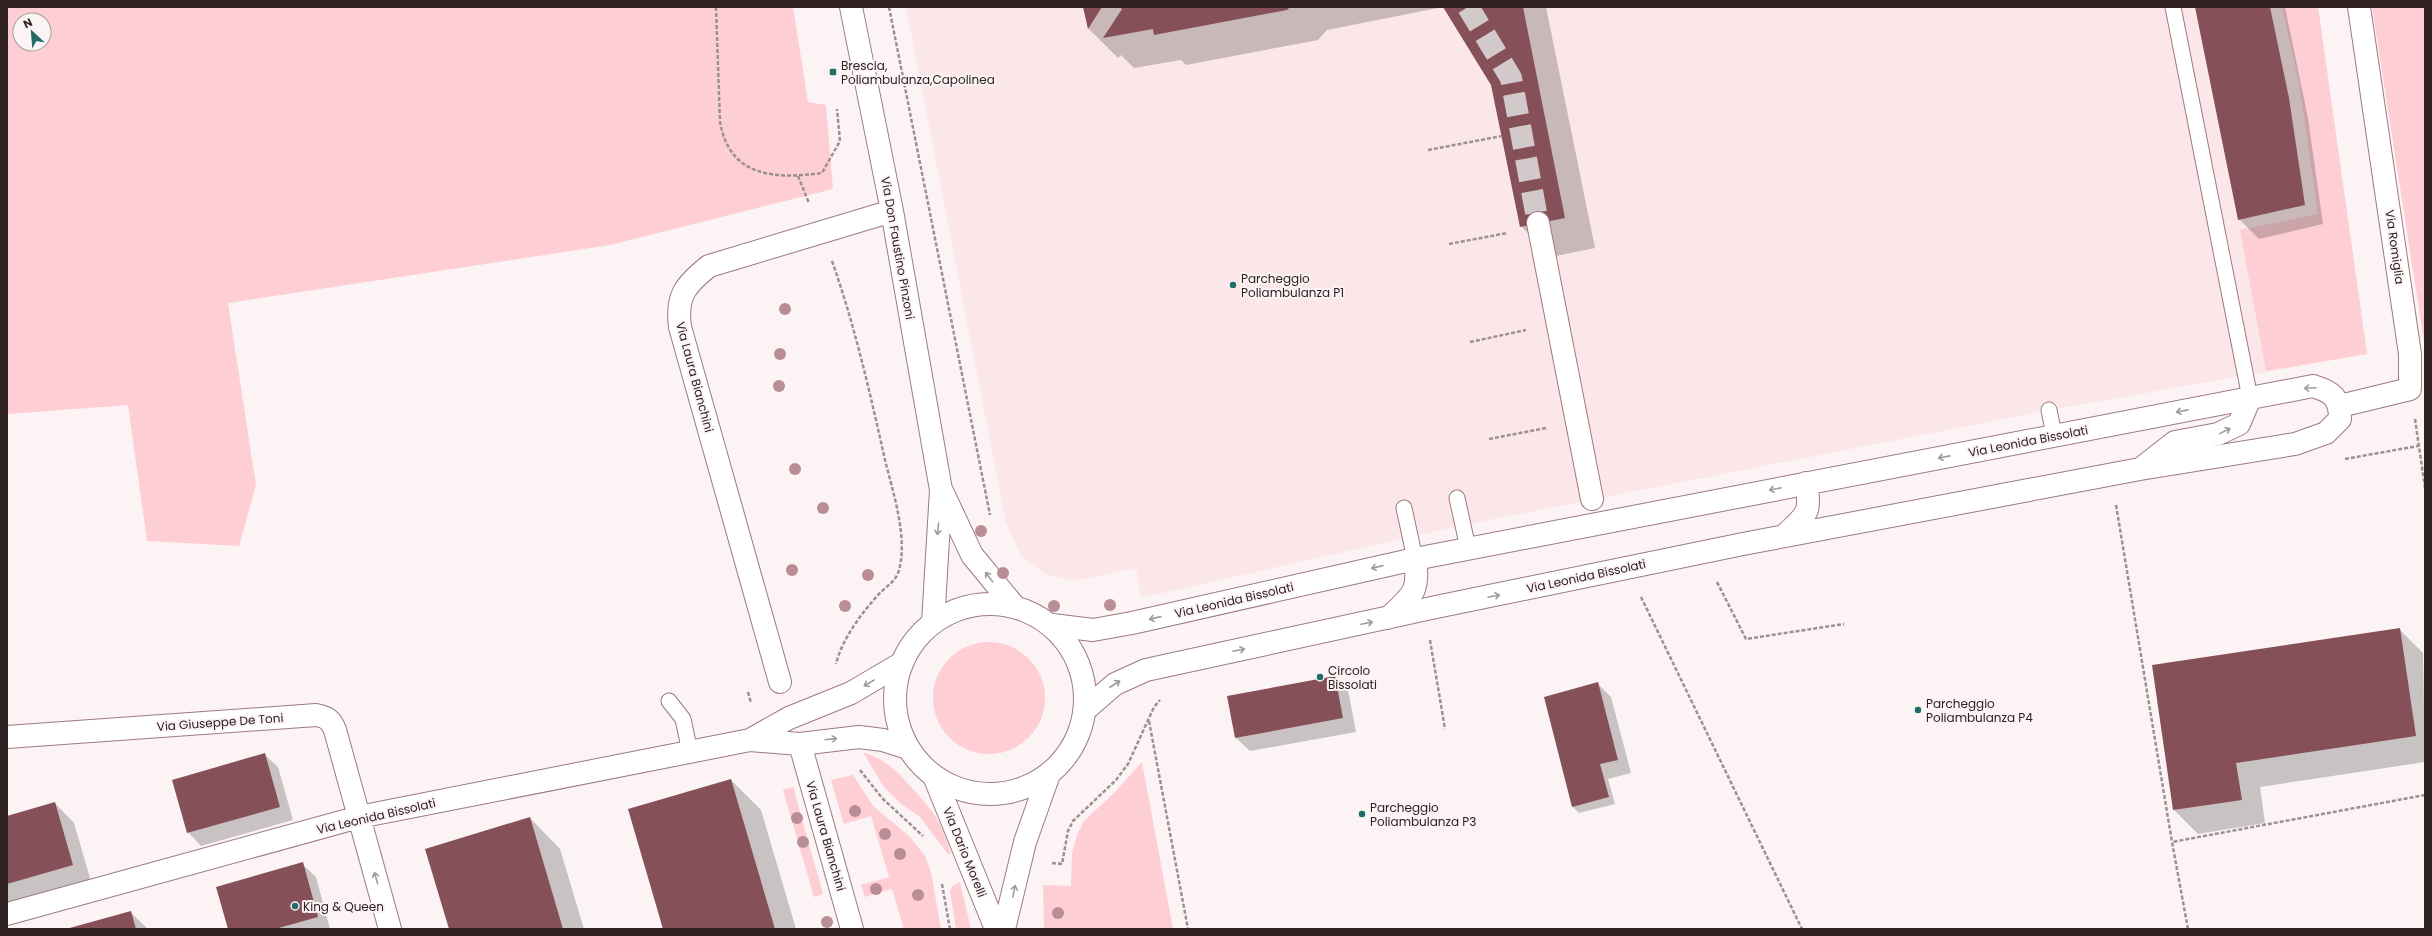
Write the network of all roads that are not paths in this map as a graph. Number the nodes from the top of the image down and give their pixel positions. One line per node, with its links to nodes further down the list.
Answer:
1 (851, 7): 4 (street, Via Don Faustino Pinzoni)
2 (2173, 7): 6 (lane)
3 (2359, 7): 7 (street, Via Romiglia)
4 (892, 211): 12 (street, Via Don Faustino Pinzoni); 24 (street, Via Laura Bianchini)
5 (1539, 225): 14 (street)
6 (2250, 398): 7 (street, Via Leonida Bissolati, one-way to 6); 9 (street, Via Leonida Bissolati, one-way to 9); 10 (street, Via Leonida Bissolati, one-way to 6)
7 (2340, 406): 10 (street, Via Leonida Bissolati)
8 (2049, 410): 9 (lane)
9 (2054, 435): 11 (street, Via Leonida Bissolati, one-way to 11)
10 (2140, 469): 16 (street, Via Leonida Bissolati)
11 (1806, 483): 16 (street); 17 (street, Via Leonida Bissolati, one-way to 17)
12 (941, 490): 19 (street, Via Don Faustino Pinzoni, one-way to 12); 21 (street, Via Don Faustino Pinzoni, one-way to 21)
13 (1457, 498): 17 (lane)
14 (1592, 499)
15 (1404, 508): 18 (lane)
16 (1784, 536): 20 (street, Via Leonida Bissolati, one-way to 16)
17 (1468, 548): 18 (street, Via Leonida Bissolati)
18 (1415, 559): 20 (street); 22 (street, Via Leonida Bissolati, one-way to 22)
19 (1014, 606): 21 (street, Via Leonida Bissolati); 22 (street, Via Leonida Bissolati)
20 (1388, 619): 26 (street, Via Leonida Bissolati, one-way to 20)
21 (933, 622): 23 (street, Via Leonida Bissolati)
22 (1052, 625): 26 (street, Via Leonida Bissolati)
23 (902, 663): 28 (street, Via Leonida Bissolati, one-way to 28); 30 (street, Via Leonida Bissolati)
24 (780, 682)
25 (669, 701): 31 (lane)
26 (1085, 710): 32 (street, Via Leonida Bissolati)
27 (7, 737): 34 (street, Via Giuseppe De Toni)
28 (750, 740): 29 (street, Via Leonida Bissolati); 31 (street, Via Leonida Bissolati)
29 (800, 744): 30 (street, Via Leonida Bissolati, one-way to 30); 37 (street, Via Laura Bianchini)
30 (908, 748): 33 (street, Via Leonida Bissolati)
31 (690, 752): 34 (street, Via Leonida Bissolati)
32 (1049, 774): 33 (street, Via Leonida Bissolati); 39 (street, one-way to 32)
33 (934, 776): 38 (street, Via Dario Morelli)
34 (359, 817): 35 (street, Via Leonida Bissolati); 36 (street, one-way to 34)
35 (7, 914)
36 (390, 929)
37 (852, 929)
38 (996, 929)
39 (1004, 929)

